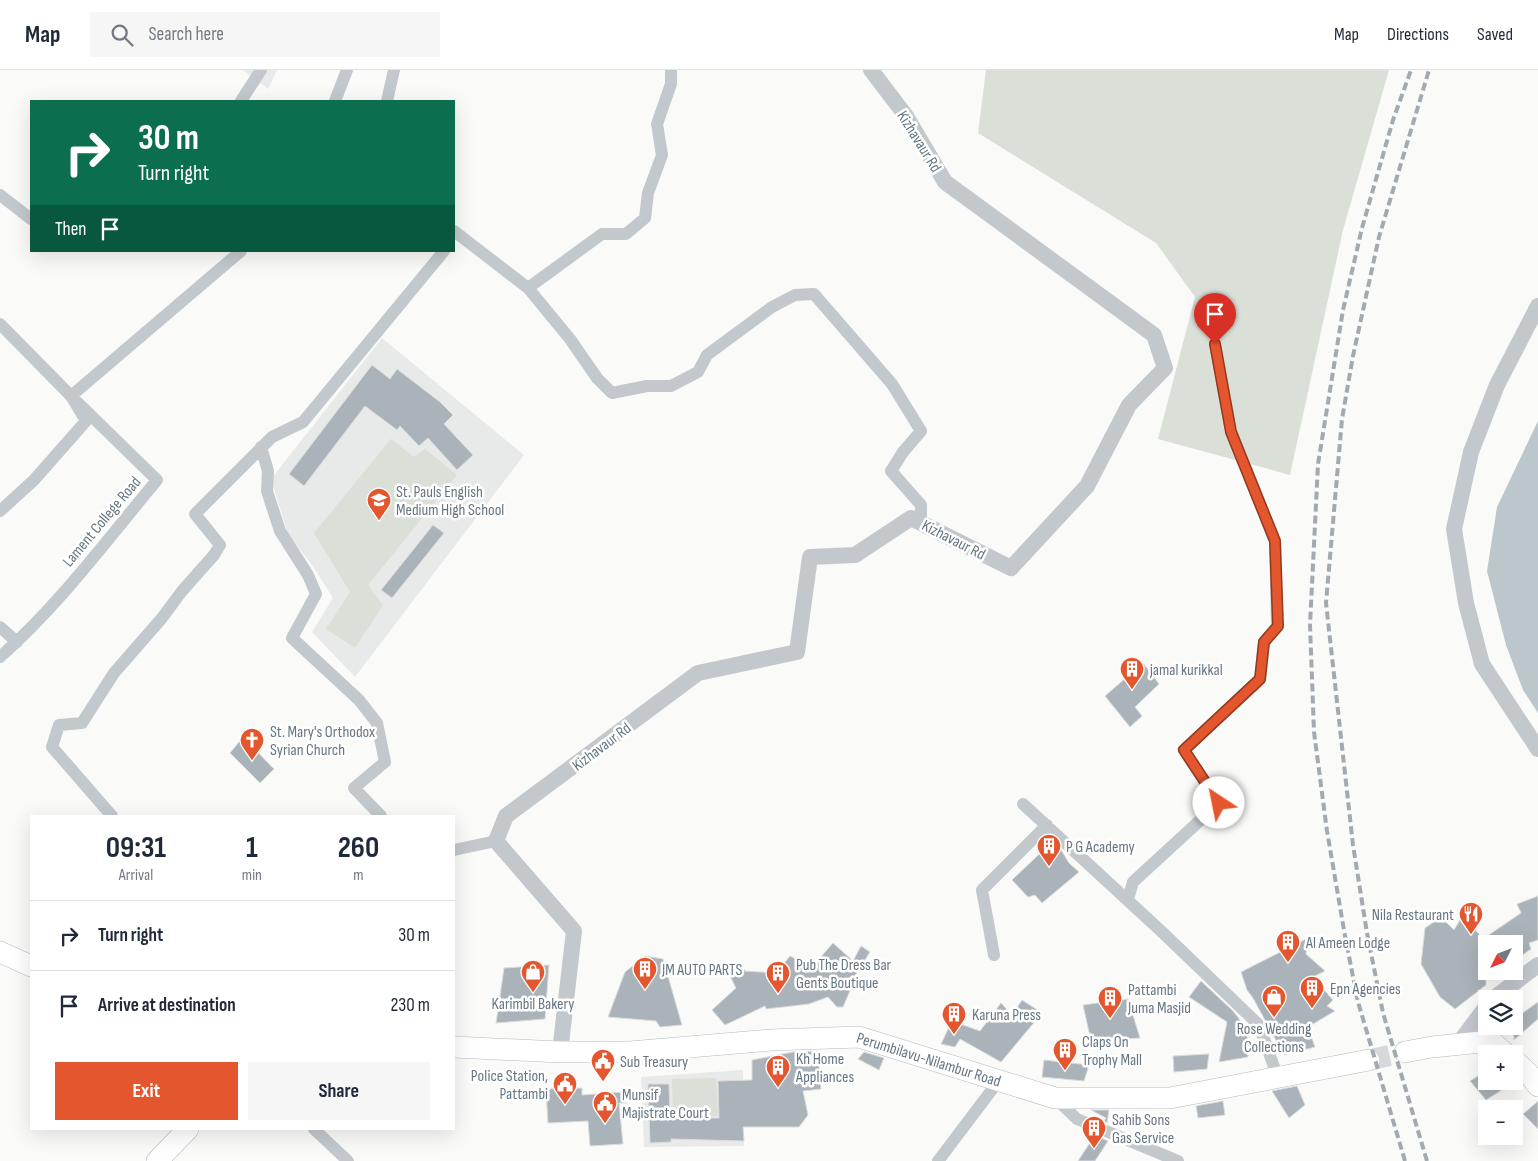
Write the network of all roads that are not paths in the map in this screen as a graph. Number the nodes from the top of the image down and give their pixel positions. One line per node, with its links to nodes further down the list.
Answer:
1 (261, 70): 6 (street)
2 (347, 70): 7 (street)
3 (394, 70): 8 (street)
4 (671, 70): 14 (street)
5 (871, 70): 21 (street, Kizhavaur Rd)
6 (242, 100)
7 (335, 100)
8 (387, 100)
9 (0, 195): 10 (street)
10 (30, 218)
11 (455, 235): 14 (street)
12 (240, 252): 18 (street)
13 (443, 252): 19 (street)
14 (528, 288): 21 (street)
15 (1538, 306): 25 (street)
16 (0, 324): 18 (street)
17 (1215, 344): 32 (street)
18 (71, 396): 20 (street); 23 (street, Lament College Road)
19 (261, 447): 27 (street); 28 (street)
20 (0, 511)
21 (921, 523): 30 (street, Kizhavaur Rd)
22 (0, 627): 23 (street)
23 (18, 642): 24 (street, Lament College Road)
24 (0, 657)
25 (1538, 749)
26 (1024, 804): 29 (street)
27 (111, 815)
28 (380, 815)
29 (1047, 825): 32 (street); 34 (street)
30 (496, 841): 31 (street); 42 (street)
31 (455, 850)
32 (1128, 899): 46 (street)
33 (0, 952): 36 (main road)
34 (994, 955)
35 (1538, 965): 37 (street)
36 (30, 966)
37 (1505, 990)
38 (1478, 1018): 39 (street)
39 (1458, 1044): 40 (main road); 43 (main road)
40 (1496, 1045)
41 (455, 1047): 42 (main road, Perumbilavu-Nilambur Road)
42 (560, 1052): 47 (main road, Perumbilavu-Nilambur Road)
43 (1405, 1052)
44 (1369, 1060): 46 (main road, Perumbilavu-Nilambur Road)
45 (1523, 1068): 48 (main road)
46 (1278, 1078): 49 (main road, Perumbilavu-Nilambur Road)
47 (1000, 1079): 49 (main road, Perumbilavu-Nilambur Road); 54 (street)
48 (1538, 1086)
49 (1055, 1098): 55 (street)
50 (187, 1130): 52 (main road)
51 (315, 1130): 53 (street)
52 (157, 1161)
53 (348, 1161)
54 (938, 1161)
55 (1178, 1161)

